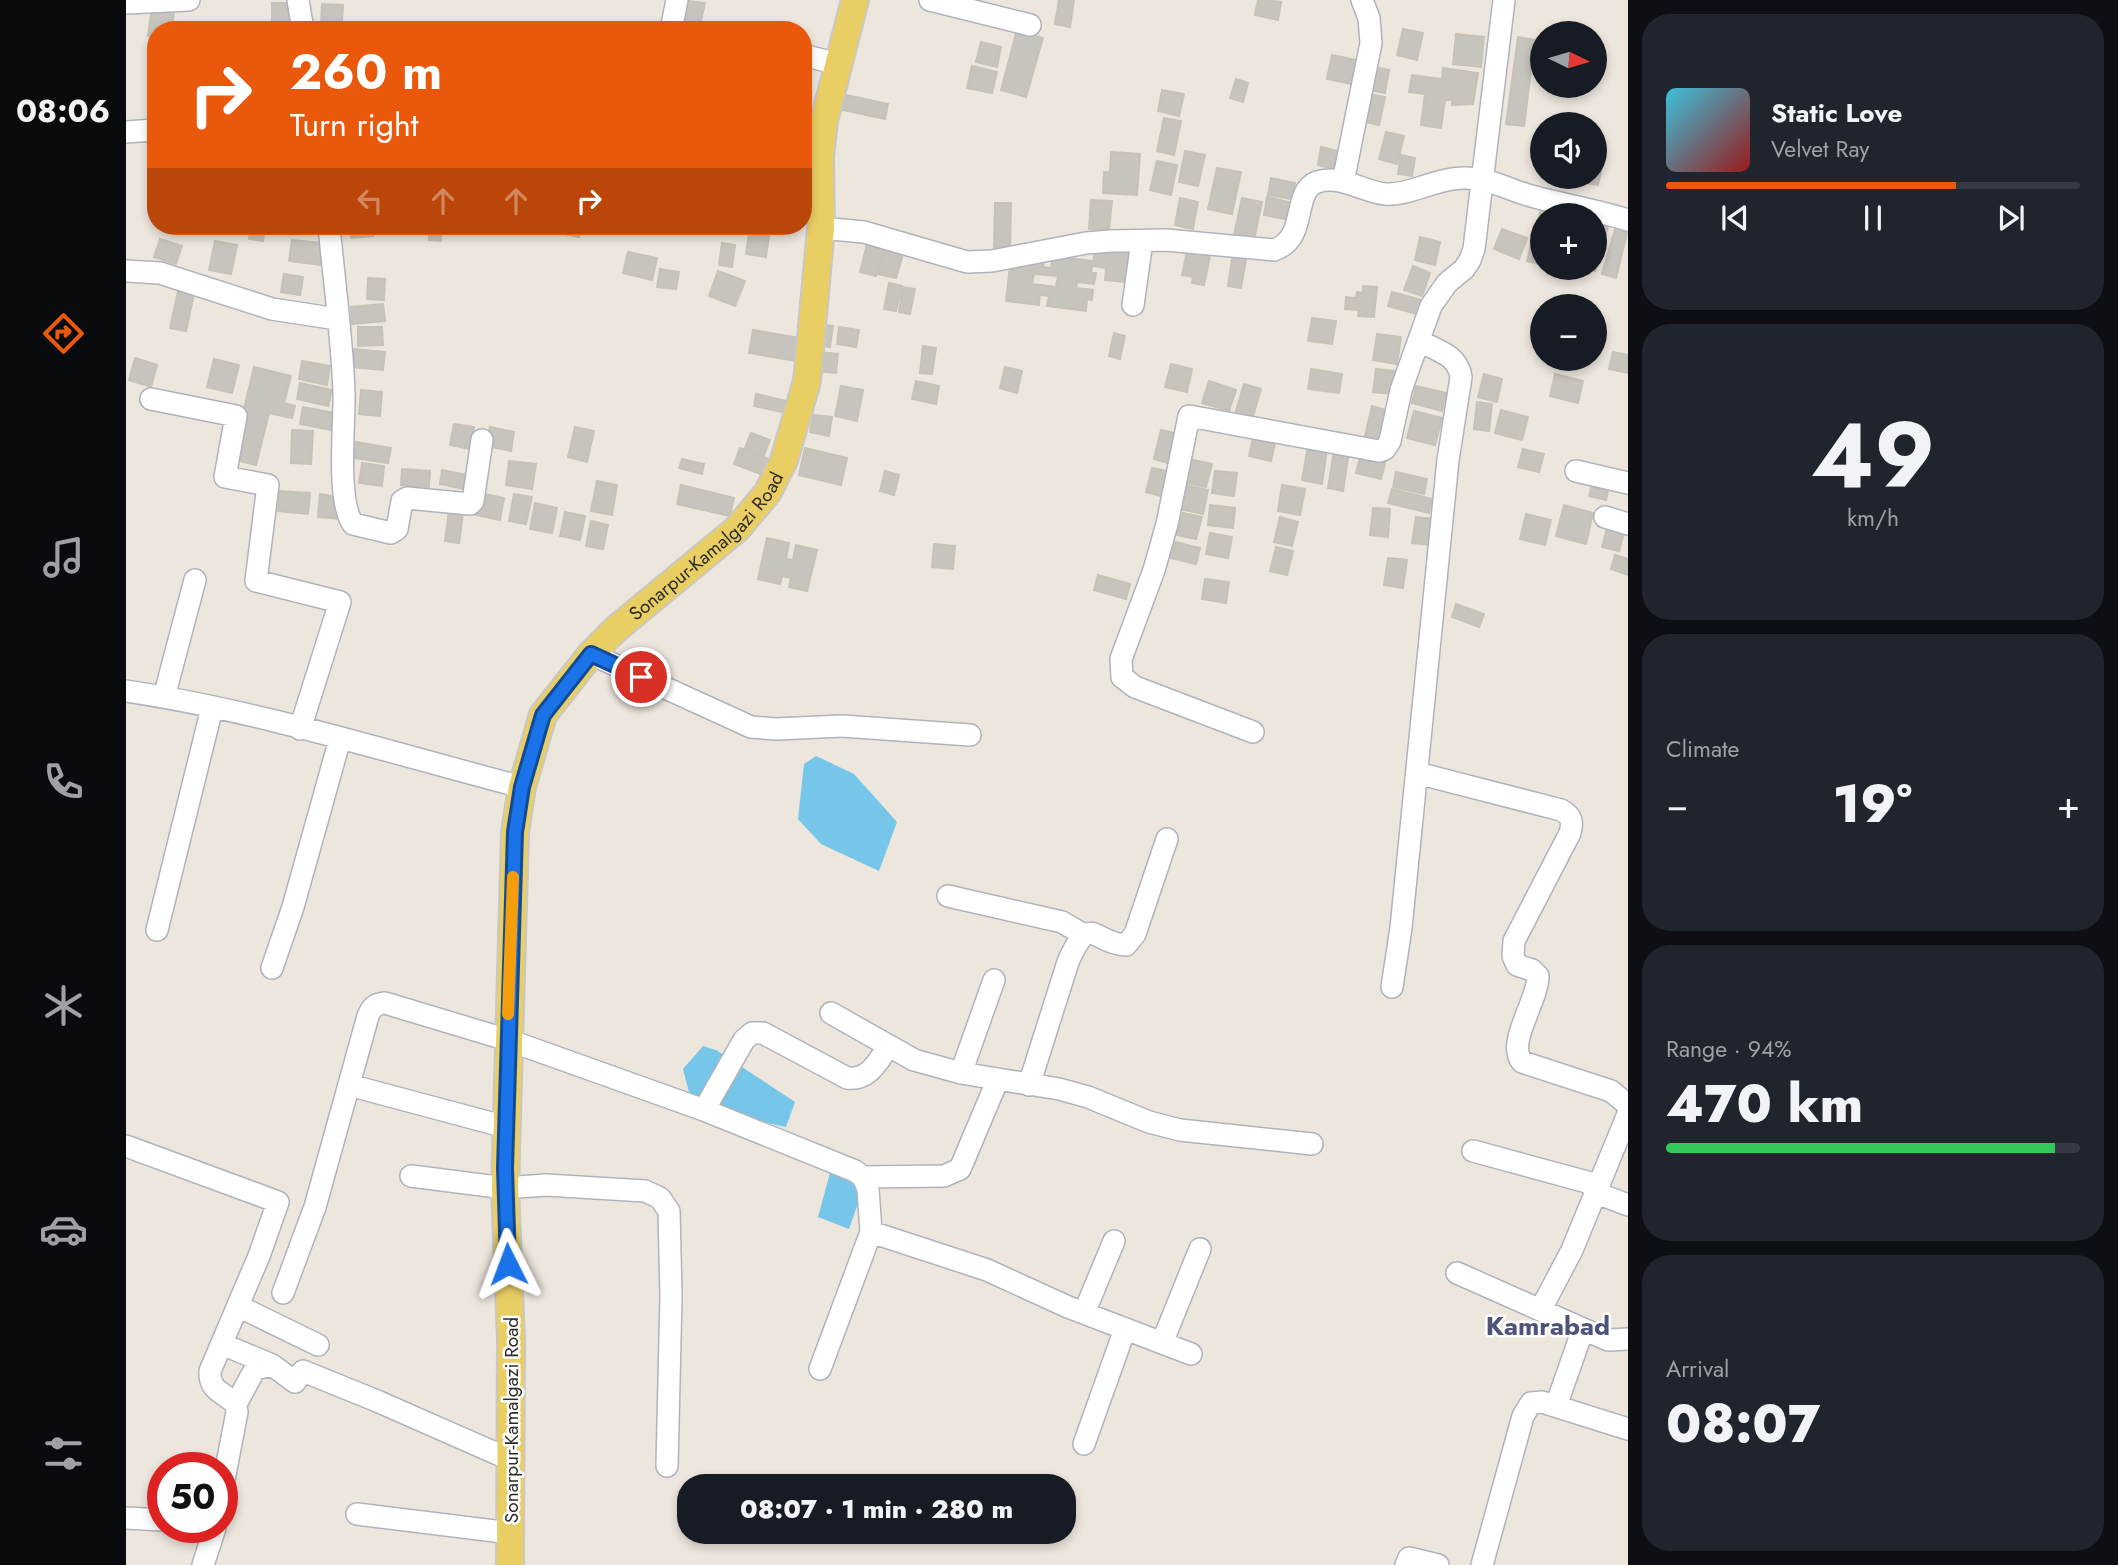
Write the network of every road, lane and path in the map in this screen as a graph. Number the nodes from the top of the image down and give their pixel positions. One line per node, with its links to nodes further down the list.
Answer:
1 (189, 0): 8 (street)
2 (298, 0): 9 (street)
3 (677, 0): 10 (street)
4 (855, 0): 13 (main road, Sonarpur-Kamalgazi Road)
5 (930, 0): 11 (street)
6 (1362, 0): 17 (street)
7 (1504, 0): 16 (street)
8 (126, 3)
9 (302, 21)
10 (673, 21)
11 (1030, 25)
12 (812, 57): 13 (street)
13 (838, 64): 19 (main road, Sonarpur-Kamalgazi Road)
14 (147, 130): 15 (street)
15 (126, 132)
16 (1483, 178): 17 (street); 18 (street); 25 (street)
17 (1343, 182): 21 (street)
18 (1628, 220)
19 (821, 228): 21 (street); 33 (main road, Sonarpur-Kamalgazi Road)
20 (330, 235): 24 (street)
21 (1142, 241): 23 (street)
22 (126, 271): 24 (street)
23 (1133, 305)
24 (338, 319): 27 (street)
25 (1419, 341): 38 (street); 41 (street)
26 (151, 399): 37 (street)
27 (482, 440)
28 (1576, 471): 29 (street)
29 (1628, 483)
30 (1605, 517): 31 (street)
31 (1628, 524)
32 (195, 580): 35 (street)
33 (591, 654): 39 (street); 42 (main road, Sonarpur-Kamalgazi Road)
34 (126, 691): 35 (street)
35 (164, 697): 36 (street)
36 (212, 708): 37 (street); 45 (street)
37 (300, 729): 40 (street)
38 (1253, 732)
39 (970, 735)
40 (340, 739): 42 (street); 47 (street)
41 (1417, 773): 49 (street); 57 (street)
42 (522, 787): 51 (main road, Sonarpur-Kamalgazi Road)
43 (1167, 839): 46 (street)
44 (948, 896): 46 (street)
45 (158, 930)
46 (1084, 935): 56 (street)
47 (271, 968)
48 (994, 980): 53 (street)
49 (1392, 986)
50 (831, 1013): 52 (street)
51 (508, 1040): 55 (street); 58 (street); 60 (main road, Sonarpur-Kamalgazi Road)
52 (889, 1046): 53 (street); 58 (street)
53 (961, 1073): 54 (street)
54 (998, 1079): 56 (street); 65 (street)
55 (349, 1085): 60 (street); 73 (street)
56 (1029, 1085): 61 (street)
57 (1628, 1105)
58 (704, 1110): 65 (street)
59 (1628, 1114): 67 (street)
60 (506, 1127): 66 (main road, Sonarpur-Kamalgazi Road)
61 (1312, 1144)
62 (126, 1146): 74 (street)
63 (1474, 1151): 67 (street)
64 (411, 1175): 66 (street)
65 (863, 1178): 69 (street)
66 (505, 1188): 91 (main road, Sonarpur-Kamalgazi Road); 92 (street)
67 (1596, 1189): 68 (street); 75 (street)
68 (1628, 1205)
69 (871, 1233): 76 (street); 85 (street)
70 (1114, 1241): 76 (street)
71 (1200, 1249): 80 (street)
72 (1457, 1273): 75 (street)
73 (283, 1293)
74 (238, 1307): 81 (street); 82 (street)
75 (1541, 1309): 78 (street)
76 (1084, 1313): 77 (street)
77 (1125, 1329): 80 (street); 89 (street)
78 (1583, 1329): 79 (street); 87 (street)
79 (1628, 1339)
80 (1162, 1343): 83 (street)
81 (222, 1344): 84 (street); 86 (street)
82 (318, 1345)
83 (1191, 1354)
84 (272, 1365): 86 (street); 91 (street)
85 (820, 1369)
86 (236, 1404): 90 (street)
87 (1556, 1406): 88 (street); 102 (street)
88 (1628, 1429)
89 (1084, 1444)
90 (229, 1452)
91 (511, 1460): 96 (main road, Sonarpur-Kamalgazi Road)
92 (667, 1466)
93 (356, 1514): 96 (street)
94 (126, 1518): 95 (street)
95 (147, 1519)
96 (511, 1533): 99 (main road, Sonarpur-Kamalgazi Road)
97 (210, 1543): 98 (street)
98 (203, 1565)
99 (510, 1565)
100 (1406, 1565): 101 (street)
101 (1438, 1565)
102 (1482, 1565)

